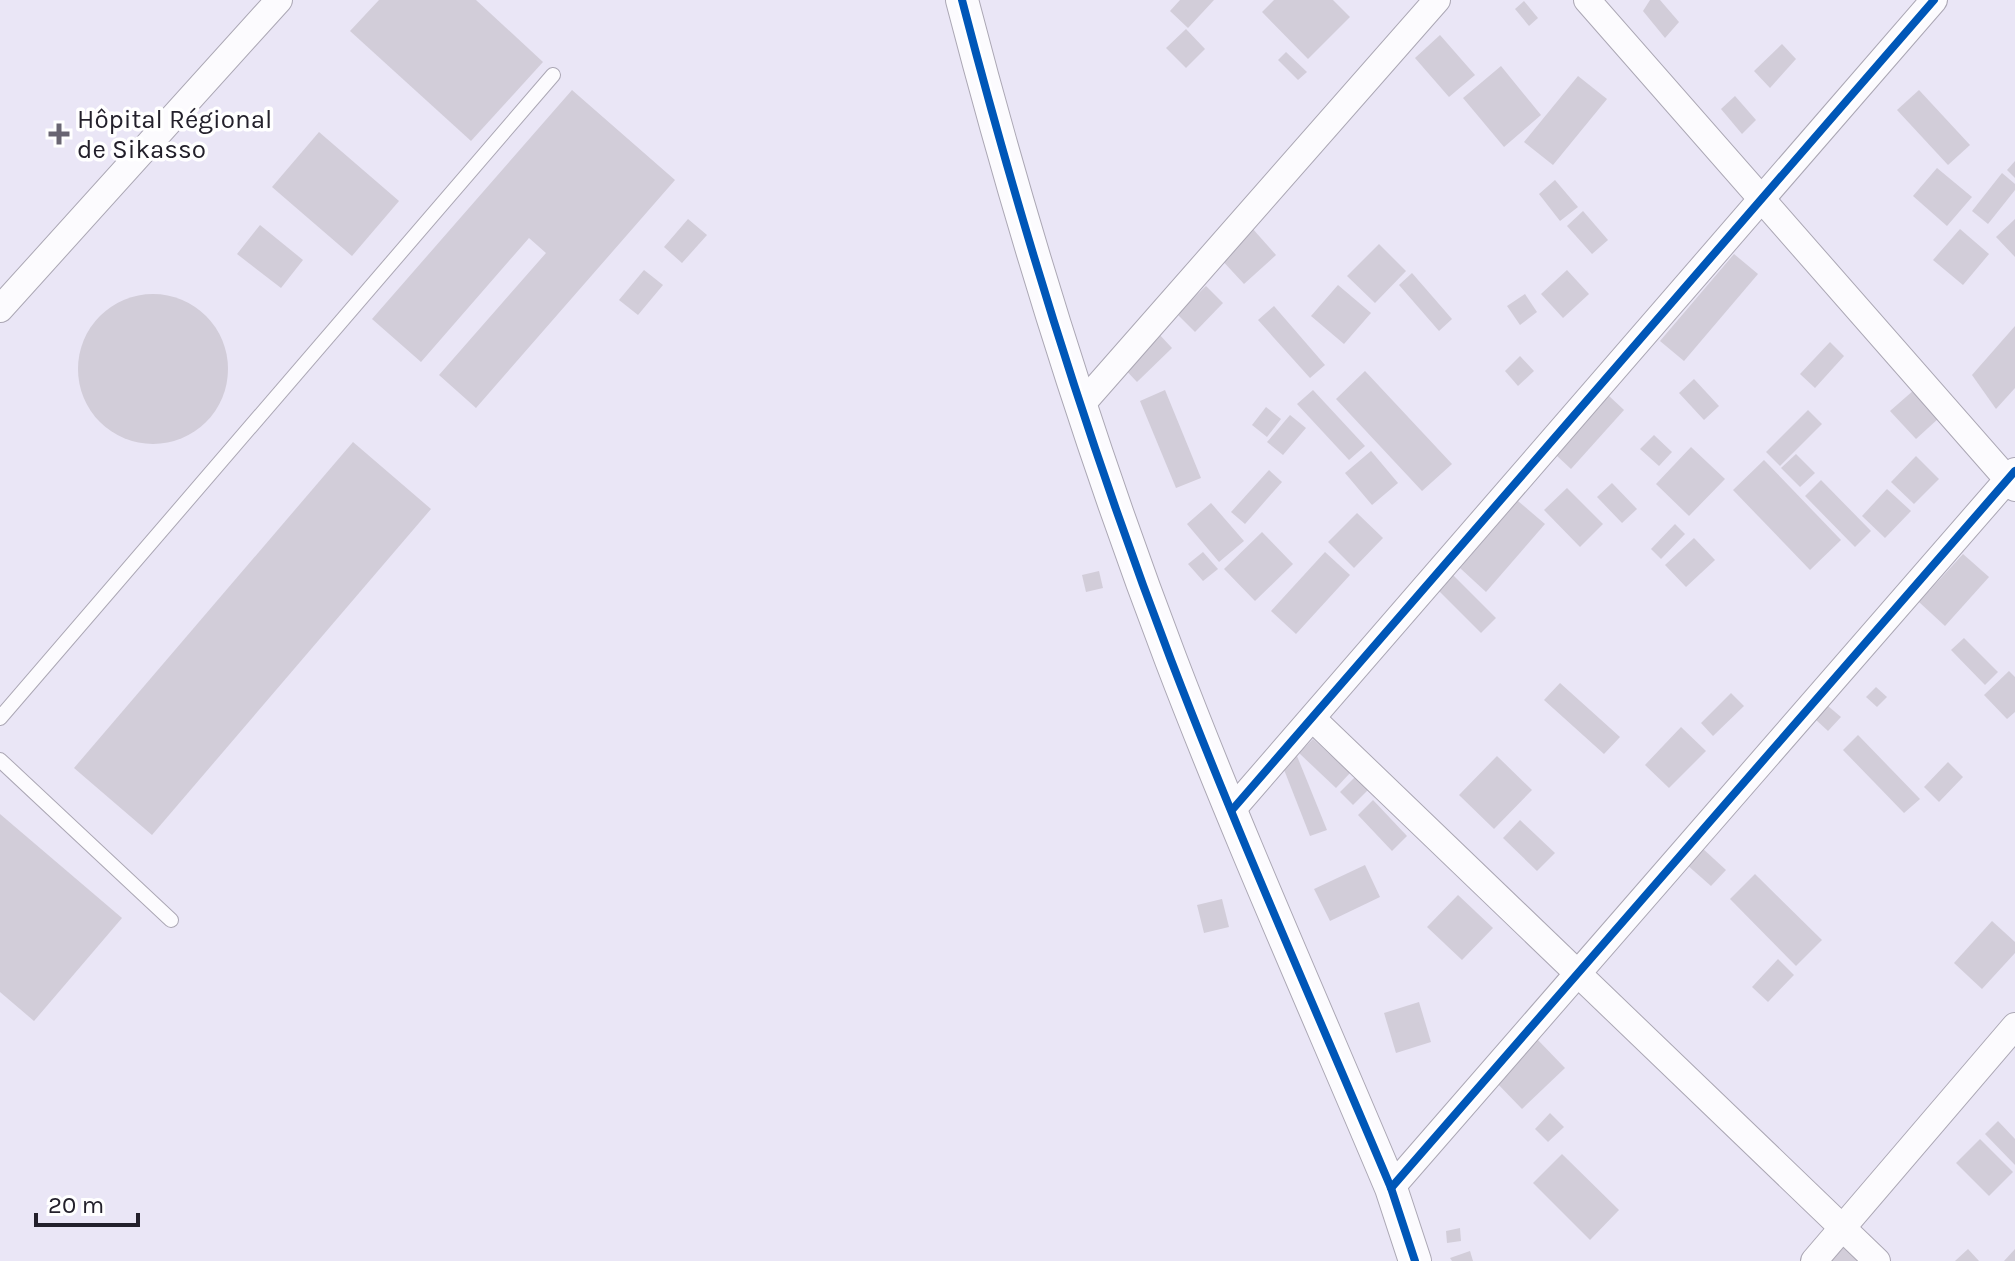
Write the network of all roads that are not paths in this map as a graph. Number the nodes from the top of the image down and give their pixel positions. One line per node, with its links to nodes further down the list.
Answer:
1 (279, 0): 8 (street)
2 (962, 0): 9 (street)
3 (1437, 0): 9 (street)
4 (1587, 0): 7 (street)
5 (1934, 0): 7 (street)
6 (553, 75): 11 (lane)
7 (1760, 199): 10 (street); 12 (street)
8 (0, 309)
9 (1082, 404): 14 (street)
10 (2012, 479): 16 (street)
11 (0, 718)
12 (1313, 719): 14 (street); 16 (street)
13 (0, 760): 15 (lane)
14 (1232, 810): 18 (street)
15 (171, 920)
16 (1579, 973): 18 (street); 19 (street)
17 (2015, 1026): 19 (street)
18 (1391, 1188): 20 (street)
19 (1842, 1229): 21 (street); 22 (street)
20 (1415, 1261)
21 (1814, 1261)
22 (1877, 1261)

